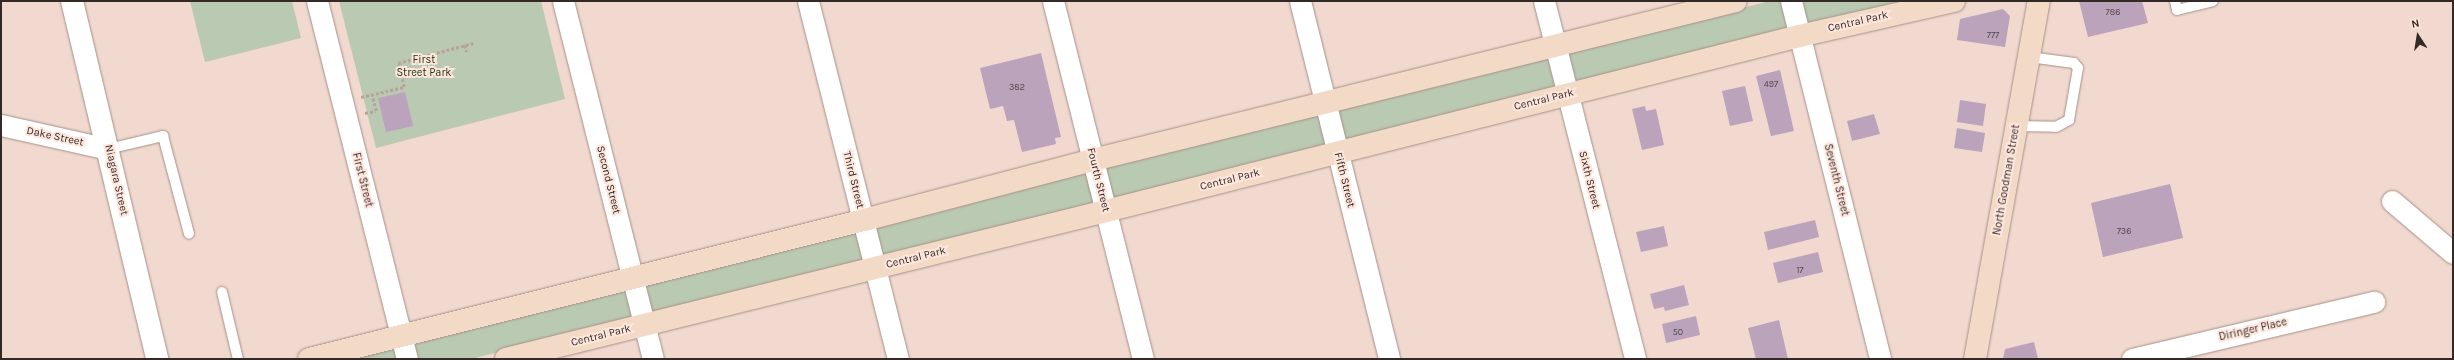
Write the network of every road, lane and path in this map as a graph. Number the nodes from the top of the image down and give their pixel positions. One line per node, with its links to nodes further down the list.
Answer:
1 (72, 1): 27 (street, Niagara Street)
2 (316, 1): 40 (street, First Street)
3 (563, 1): 36 (street, Second Street)
4 (808, 1): 32 (street, Third Street)
5 (1053, 1): 29 (street, Fourth Street)
6 (1300, 1): 23 (street, Fifth Street)
7 (1544, 1): 17 (street, Sixth Street)
8 (1736, 1): 17 (main road)
9 (1791, 1): 14 (street, Seventh Street)
10 (1954, 1): 14 (main road, Central Park)
11 (2039, 1): 19 (main road, North Goodman Street)
12 (2175, 1): 13 (lane)
13 (2213, 1)
14 (1799, 36): 21 (main road, Central Park); 51 (street, Seventh Street)
15 (473, 42): 16 (path)
16 (465, 45): 18 (path); 20 (path)
17 (1556, 47): 21 (street, Sixth Street); 23 (main road)
18 (467, 52)
19 (2029, 57): 26 (main road, North Goodman Street); 26 (lane)
20 (372, 94): 22 (path); 24 (path)
21 (1567, 94): 28 (main road, Central Park); 50 (street, Sixth Street)
22 (361, 97)
23 (1325, 103): 28 (street, Fifth Street); 29 (main road)
24 (365, 113)
25 (1, 125): 27 (street, Dake Street)
26 (2017, 126): 52 (main road, North Goodman Street)
27 (108, 149): 33 (lane); 41 (street, Niagara Street)
28 (1337, 153): 31 (main road, Central Park); 49 (street, Fifth Street)
29 (1093, 160): 31 (street, Fourth Street); 32 (main road)
30 (2392, 201): 34 (street)
31 (1106, 212): 35 (main road, Central Park); 48 (street, Fourth Street)
32 (864, 220): 35 (street, Third Street); 36 (main road)
33 (189, 234)
34 (2453, 252)
35 (875, 268): 39 (main road, Central Park); 47 (street, Third Street)
36 (633, 278): 39 (street, Second Street); 40 (main road)
37 (222, 292): 42 (lane)
38 (2374, 302): 53 (street, Diringer Place)
39 (644, 325): 45 (main road, Central Park); 46 (street, Second Street)
40 (401, 335): 43 (main road); 44 (street, First Street)
41 (156, 359)
42 (238, 359)
43 (309, 359)
44 (407, 359)
45 (506, 359)
46 (653, 359)
47 (898, 359)
48 (1143, 359)
49 (1389, 359)
50 (1635, 359)
51 (1880, 359)
52 (1975, 359)
53 (2132, 359)

